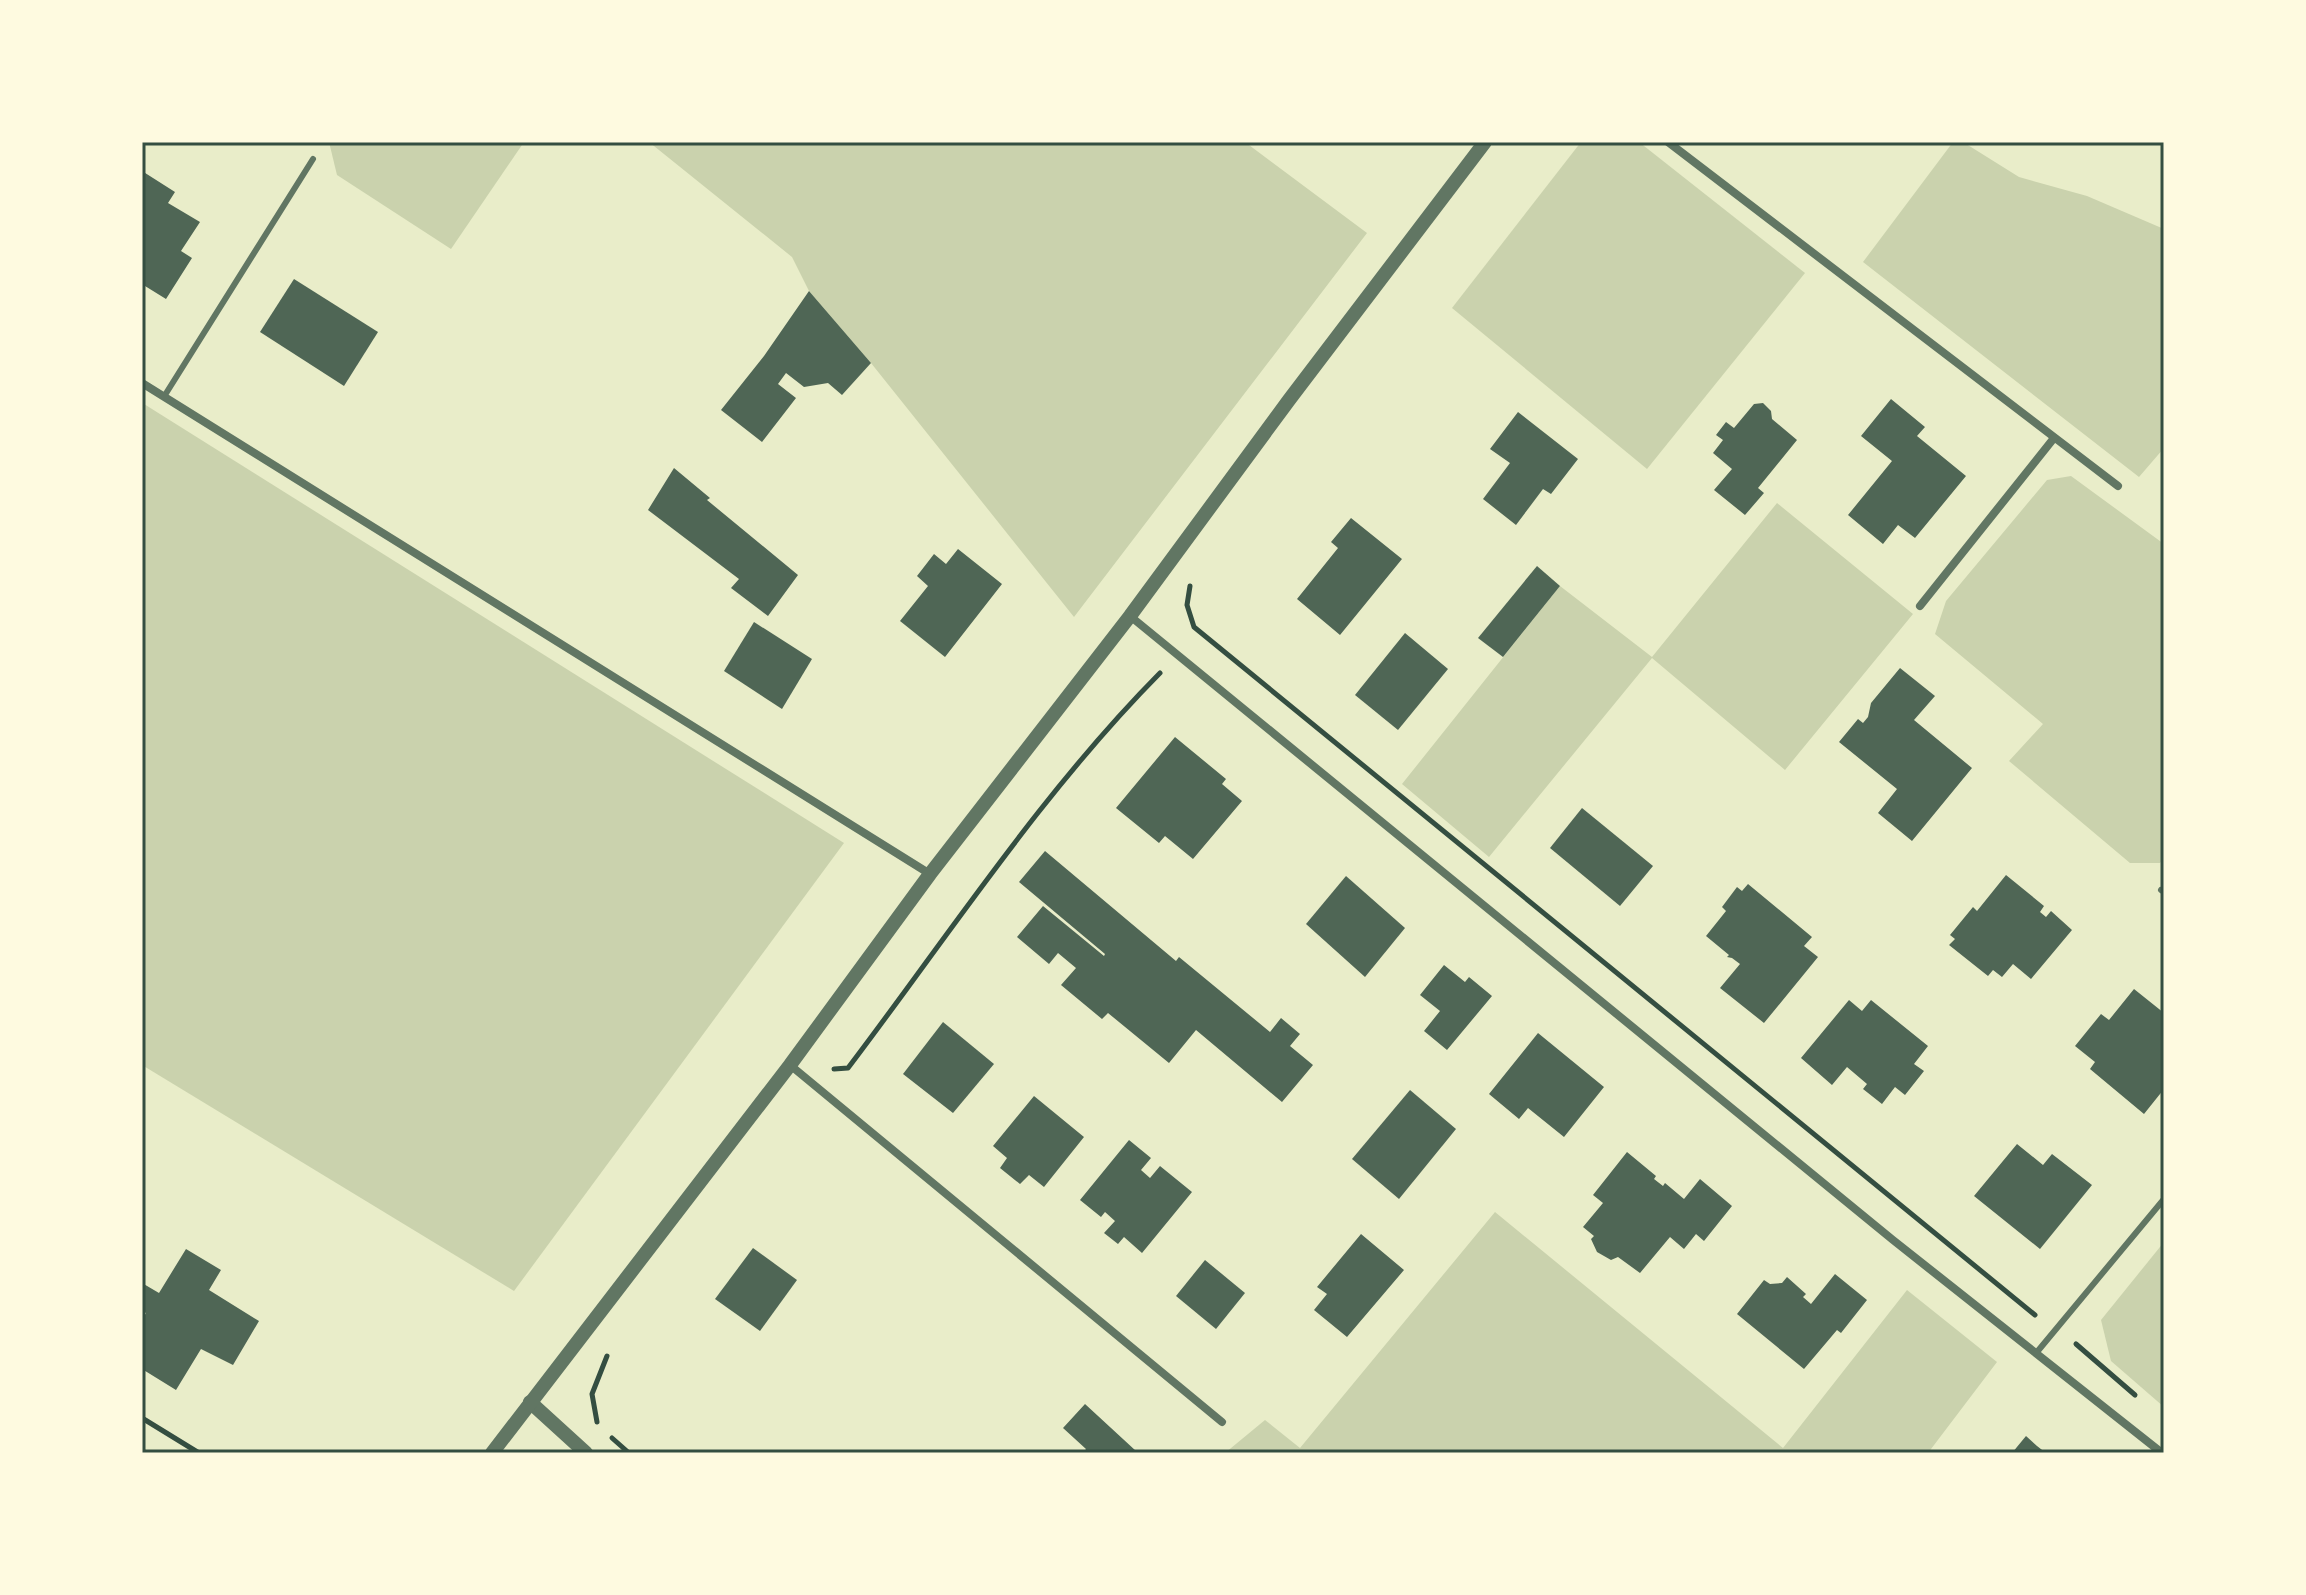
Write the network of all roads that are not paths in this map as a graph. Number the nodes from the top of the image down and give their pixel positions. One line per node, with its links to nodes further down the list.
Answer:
1 (1485, 142): 9 (street)
2 (1668, 142): 6 (street)
3 (313, 159): 5 (lane)
4 (142, 383): 5 (street)
5 (165, 395): 10 (street)
6 (2054, 438): 7 (street); 8 (street)
7 (2118, 486)
8 (1920, 606)
9 (1130, 616): 10 (street); 13 (street)
10 (930, 874): 11 (street)
11 (790, 1065): 14 (street); 15 (street)
12 (2164, 1199): 13 (lane)
13 (2037, 1352): 18 (street)
14 (530, 1402): 16 (street); 17 (street)
15 (1222, 1422)
16 (583, 1450)
17 (492, 1453)
18 (2162, 1453)

